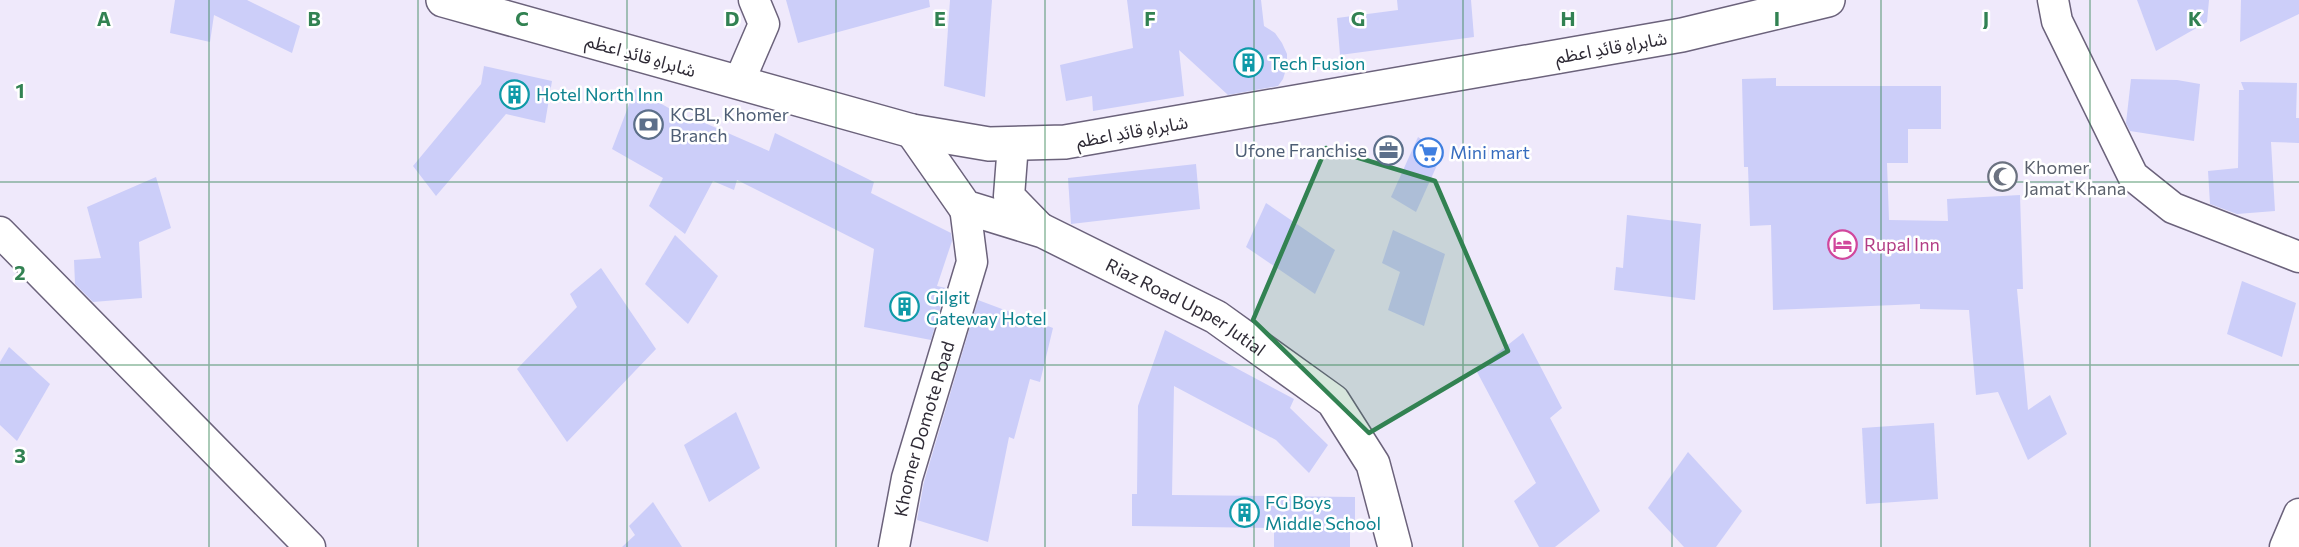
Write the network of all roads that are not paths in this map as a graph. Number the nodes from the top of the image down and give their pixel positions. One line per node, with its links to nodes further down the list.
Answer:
1 (444, 0): 6 (main road, شاہراہِ قائدِ اعظم)
2 (754, 0): 6 (street)
3 (1828, 0): 5 (main road, شاہراہِ قائدِ اعظم)
4 (2053, 0): 12 (street)
5 (1792, 4): 8 (main road, شاہراہِ قائدِ اعظم)
6 (739, 82): 7 (main road, شاہراہِ قائدِ اعظم)
7 (912, 131): 8 (main road, شاہراہِ قائدِ اعظم); 9 (main road)
8 (1013, 144): 10 (street)
9 (965, 207): 10 (main road, Riaz Road Upper Jutial); 15 (street, Khomer Domote Road)
10 (1042, 231): 16 (main road, Riaz Road Upper Jutial)
11 (0, 232): 14 (street)
12 (2299, 257)
13 (2299, 514): 17 (street)
14 (310, 547)
15 (894, 547)
16 (1395, 547)
17 (2285, 547)

